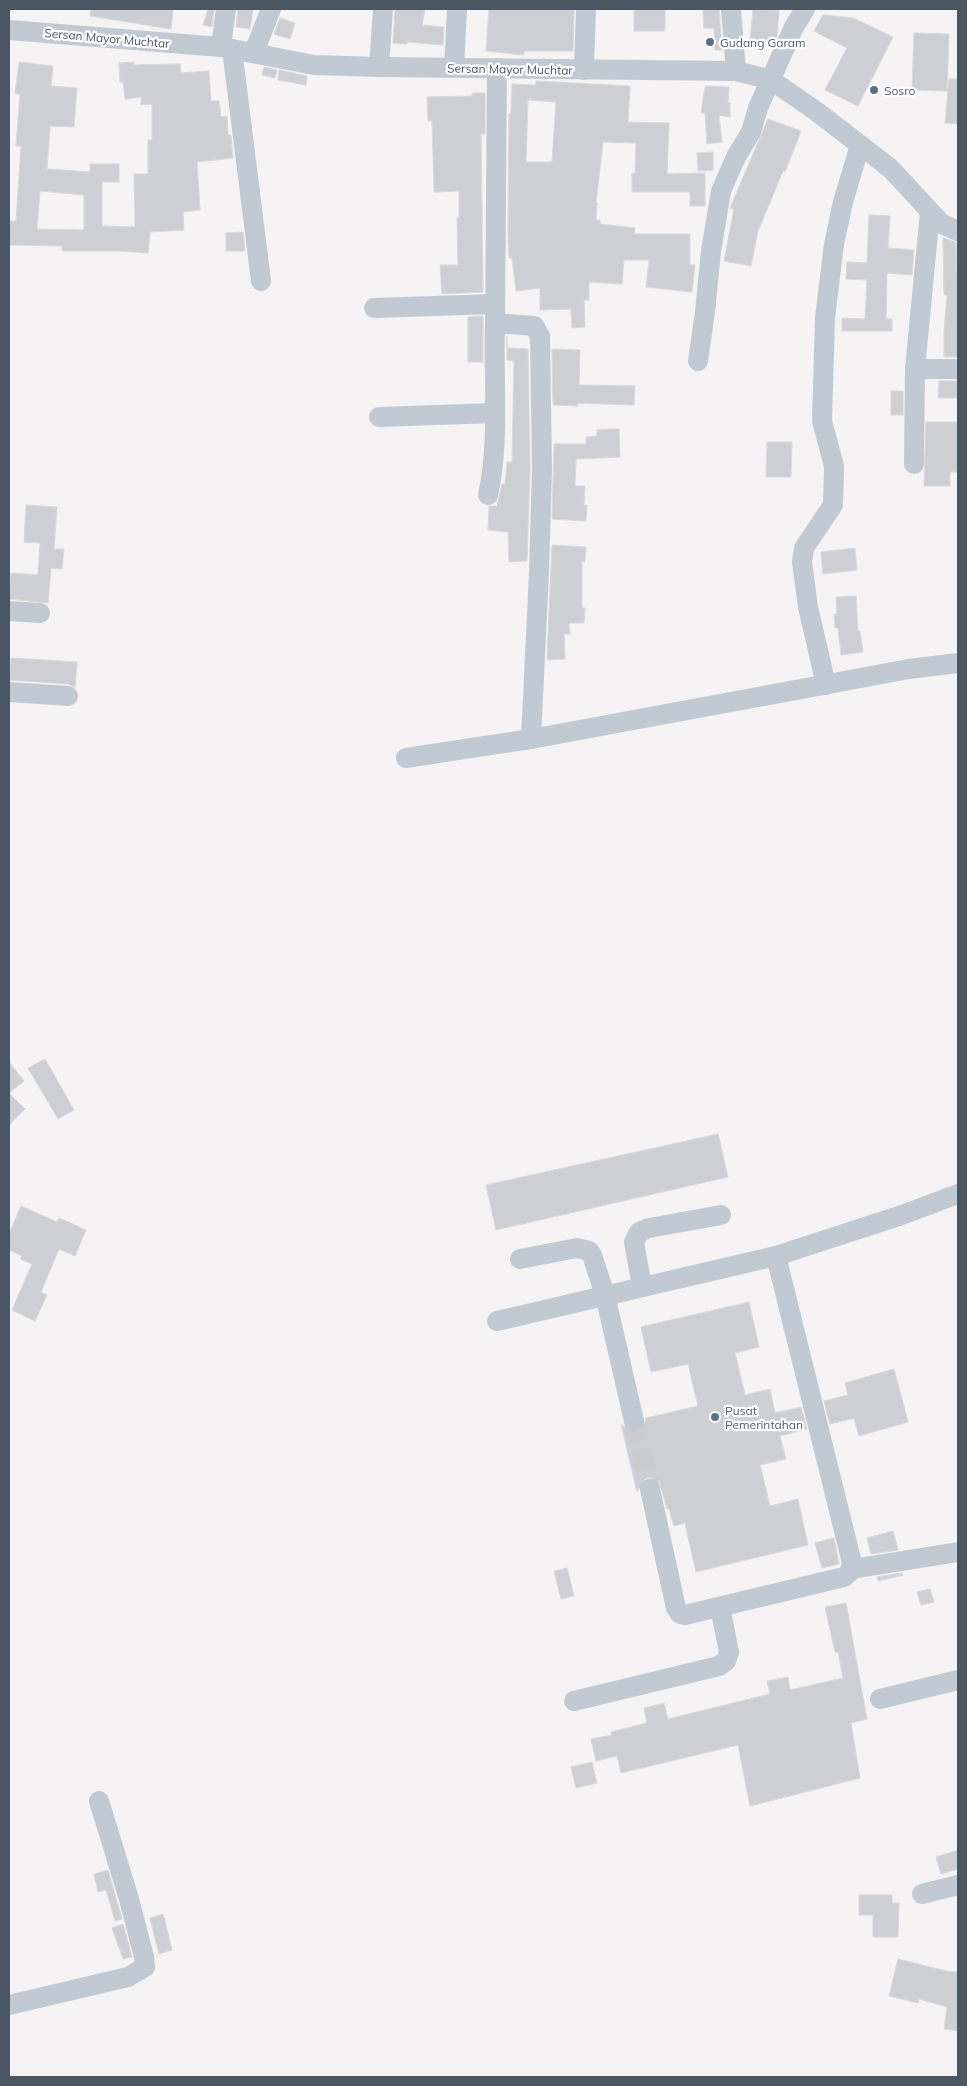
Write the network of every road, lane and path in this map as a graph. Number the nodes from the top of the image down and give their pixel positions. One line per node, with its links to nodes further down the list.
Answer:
1 (226, 9): 9 (street)
2 (270, 9): 10 (street)
3 (383, 9): 11 (street)
4 (457, 9): 12 (street)
5 (586, 9): 14 (street)
6 (731, 9): 15 (street)
7 (805, 9): 16 (street)
8 (9, 30): 9 (street, Sersan Mayor Muchtar)
9 (226, 48): 10 (street, Sersan Mayor Muchtar); 20 (street)
10 (254, 52): 11 (street, Sersan Mayor Muchtar)
11 (379, 67): 12 (street, Sersan Mayor Muchtar)
12 (454, 68): 13 (street, Sersan Mayor Muchtar)
13 (497, 68): 14 (street, Sersan Mayor Muchtar); 22 (street)
14 (584, 70): 15 (street, Sersan Mayor Muchtar)
15 (736, 71): 16 (street, Sersan Mayor Muchtar)
16 (771, 80): 17 (street, Sersan Mayor Muchtar); 23 (street)
17 (860, 144): 18 (street, Sersan Mayor Muchtar); 33 (street)
18 (930, 212): 19 (street, Sersan Mayor Muchtar); 24 (street)
19 (958, 231)
20 (261, 281)
21 (374, 308): 22 (street)
22 (495, 314): 26 (street); 36 (street)
23 (698, 361)
24 (915, 369): 25 (street); 28 (street)
25 (958, 369)
26 (494, 413): 27 (street); 29 (street)
27 (379, 416)
28 (914, 464)
29 (488, 495)
30 (9, 611): 31 (street)
31 (40, 612)
32 (958, 663): 33 (street)
33 (826, 685): 36 (street)
34 (9, 692): 35 (street)
35 (68, 696)
36 (531, 740): 37 (street)
37 (406, 758)
38 (958, 1194): 40 (street)
39 (721, 1216): 42 (street)
40 (776, 1256): 42 (street); 48 (street)
41 (520, 1259): 43 (street)
42 (642, 1286): 43 (street)
43 (605, 1295): 44 (street); 45 (street)
44 (497, 1321)
45 (634, 1421)
46 (650, 1490): 49 (street)
47 (958, 1552): 48 (street)
48 (852, 1569): 49 (street)
49 (720, 1607): 52 (street)
50 (958, 1680): 51 (street)
51 (880, 1699)
52 (574, 1701)
53 (99, 1802): 56 (street)
54 (958, 1885): 55 (street)
55 (922, 1894)
56 (9, 2005)

